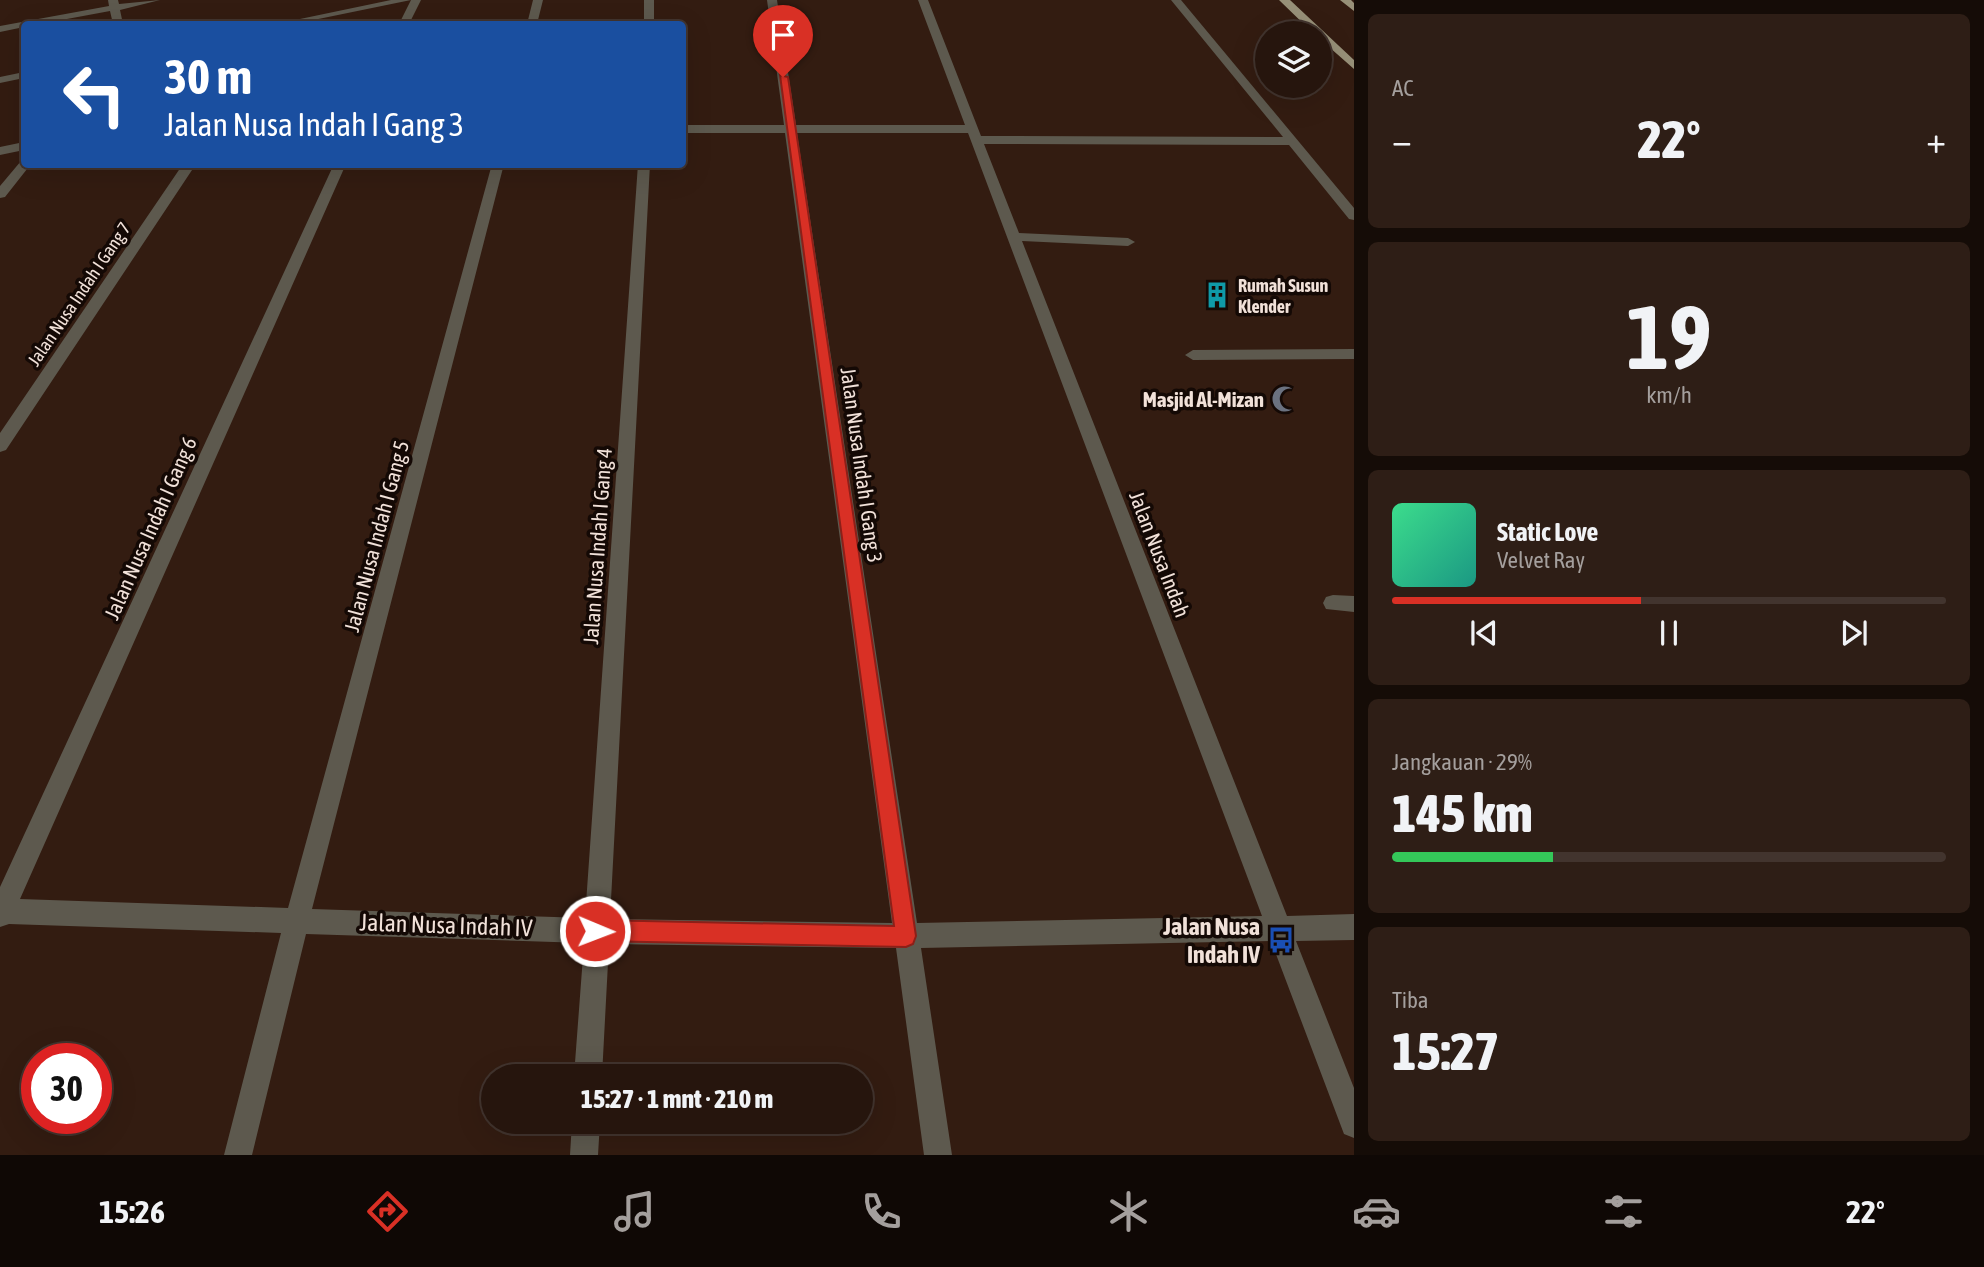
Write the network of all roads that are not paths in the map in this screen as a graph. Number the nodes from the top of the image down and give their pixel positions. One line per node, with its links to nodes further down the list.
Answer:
1 (155, 0): 11 (street)
2 (406, 0): 14 (street)
3 (416, 0): 15 (street)
4 (538, 0): 16 (street)
5 (649, 0): 17 (street)
6 (772, 0): 26 (street, Jalan Nusa Indah I Gang 3)
7 (923, 0): 27 (street, Jalan Nusa Indah)
8 (1177, 0): 28 (street)
9 (1284, 0): 18 (main road)
10 (1345, 0): 12 (main road)
11 (114, 4): 13 (street)
12 (1354, 8)
13 (36, 21)
14 (297, 21)
15 (406, 21)
16 (533, 21)
17 (649, 21)
18 (1306, 21)
19 (21, 24): 20 (street)
20 (0, 29)
21 (1332, 45): 22 (main road)
22 (1354, 66)
23 (21, 76): 24 (street)
24 (0, 80)
25 (686, 129): 26 (street)
26 (791, 129): 27 (street); 50 (street, Jalan Nusa Indah I Gang 3)
27 (976, 135): 28 (street); 38 (street, Jalan Nusa Indah)
28 (1293, 141): 37 (street)
29 (21, 147): 30 (street)
30 (0, 151)
31 (22, 168): 36 (street)
32 (187, 168): 42 (street, Jalan Nusa Indah I Gang 7)
33 (338, 168): 45 (street, Jalan Nusa Indah I Gang 6)
34 (497, 168): 46 (street, Jalan Nusa Indah I Gang 5)
35 (644, 168): 49 (street, Jalan Nusa Indah I Gang 4)
36 (0, 194)
37 (1354, 216)
38 (1014, 237): 39 (street); 48 (street, Jalan Nusa Indah)
39 (1128, 242)
40 (1354, 354): 41 (street)
41 (1193, 355)
42 (0, 446)
43 (1334, 603): 44 (street)
44 (1354, 604)
45 (1, 912): 46 (street, Jalan Nusa Indah IV)
46 (298, 919): 49 (street, Jalan Nusa Indah IV); 54 (street, Jalan Nusa Indah I Gang 5)
47 (1354, 927): 48 (street, Jalan Nusa Indah IV)
48 (1277, 929): 50 (street, Jalan Nusa Indah IV); 52 (street, Jalan Nusa Indah)
49 (595, 931): 50 (street, Jalan Nusa Indah IV); 51 (street, Jalan Nusa Indah I Gang 4)
50 (906, 936): 56 (street, Jalan Nusa Indah I Gang 3)
51 (589, 1064)
52 (1354, 1124)
53 (585, 1134): 55 (street)
54 (238, 1155)
55 (584, 1155)
56 (938, 1155)

